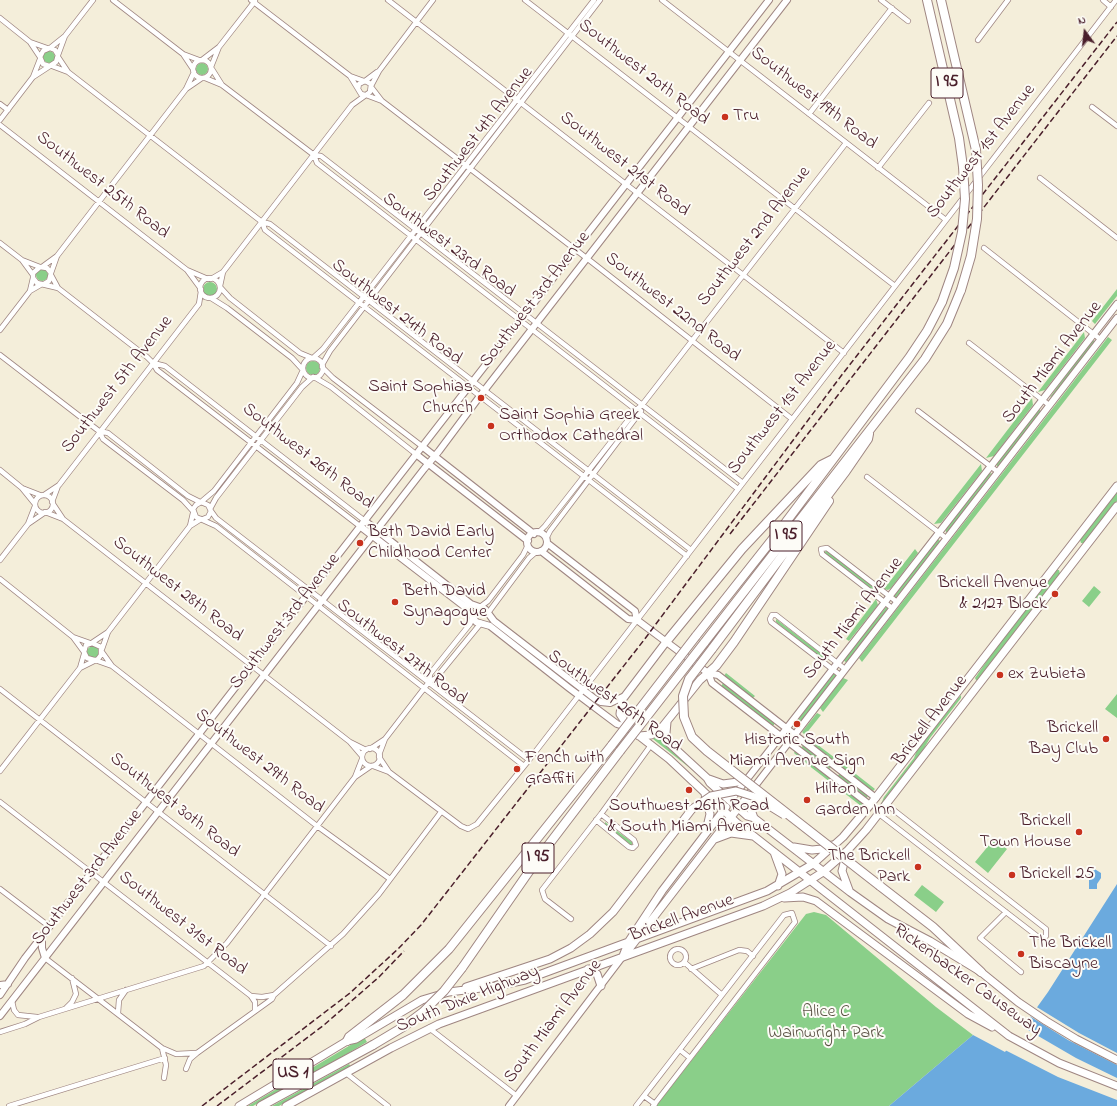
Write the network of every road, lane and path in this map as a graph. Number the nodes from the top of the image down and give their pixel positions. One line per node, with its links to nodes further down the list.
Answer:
1 (93, 0): 24 (street)
2 (113, 0): 30 (street)
3 (388, 0): 21 (street, Southwest 21st Road)
4 (433, 0): 21 (street)
5 (525, 0): 23 (street, Southwest 20th Road)
6 (594, 0): 23 (street, Southwest 4th Avenue)
7 (600, 0): 23 (street, Southwest 4th Avenue)
8 (662, 0): 29 (street, Southwest 19th Road)
9 (769, 0): 29 (main road, Southwest 3rd Avenue)
10 (787, 0): 34 (main road, Southwest 3rd Avenue)
11 (881, 0): 19 (street)
12 (927, 0): 141 (highway, I 95, bridge)
13 (941, 0): 132 (highway, I 95, bridge)
14 (1008, 0): 25 (street)
15 (1102, 0): 18 (street)
16 (1116, 0): 18 (street, Southwest 1st Avenue)
17 (254, 1): 27 (street); 40 (street)
18 (1111, 7): 74 (street, Southwest 1st Avenue)
19 (892, 8): 22 (street); 57 (street)
20 (0, 18): 26 (street)
21 (416, 22): 38 (street); 49 (street, Southwest 21st Road)
22 (908, 22)
23 (570, 35): 49 (street, Southwest 4th Avenue); 51 (street, Southwest 4th Avenue); 58 (street, Southwest 20th Road)
24 (65, 36): 28 (street); 31 (street)
25 (978, 40)
26 (30, 42): 28 (street); 32 (street)
27 (219, 47): 33 (street); 36 (street)
28 (48, 48): 31 (street); 32 (street)
29 (729, 52): 34 (street, Southwest 19th Road); 58 (main road, Southwest 3rd Avenue)
30 (183, 54): 33 (street); 37 (street)
31 (58, 56): 35 (street); 39 (street, Southwest 24th Road)
32 (40, 58): 35 (street); 41 (street)
33 (201, 60): 36 (street); 37 (street)
34 (740, 60): 57 (street, Southwest 19th Road); 62 (main road, Southwest 3rd Avenue)
35 (50, 66): 39 (street, Southwest 24th Road); 41 (street)
36 (211, 68): 42 (street); 44 (street, Southwest 23rd Road)
37 (193, 71): 42 (street); 46 (street)
38 (379, 71): 43 (street); 45 (street)
39 (68, 72): 63 (street, Southwest 24th Road)
40 (350, 76): 43 (street); 47 (street)
41 (33, 77): 56 (street)
42 (203, 78): 44 (street, Southwest 23rd Road); 46 (street)
43 (364, 81): 45 (street); 47 (street)
44 (222, 85): 65 (street, Southwest 23rd Road)
45 (372, 87): 48 (street); 50 (street, Southwest 22nd Road)
46 (186, 89): 63 (street)
47 (358, 90): 48 (street); 54 (street)
48 (365, 95): 50 (street, Southwest 22nd Road); 54 (street)
49 (517, 100): 51 (street, Southwest 21st Road); 66 (street, Southwest 4th Avenue)
50 (382, 101): 66 (street, Southwest 22nd Road)
51 (521, 103): 68 (street, Southwest 4th Avenue); 70 (street, Southwest 21st Road)
52 (929, 103): 67 (street)
53 (0, 104): 56 (street)
54 (352, 105): 65 (street)
55 (1092, 107): 61 (street)
56 (8, 110): 59 (street)
57 (809, 114): 64 (street, Southwest 19th Road)
58 (678, 118): 62 (street, Southwest 20th Road); 70 (main road, Southwest 3rd Avenue)
59 (0, 120)
60 (0, 125): 72 (street, Southwest 25th Road)
61 (1117, 126)
62 (689, 127): 71 (main road, Southwest 3rd Avenue); 73 (street, Southwest 20th Road)
63 (151, 136): 72 (street); 75 (street, Southwest 24th Road)
64 (846, 143): 67 (street, Southwest 19th Road); 73 (street, Southwest 2nd Avenue)
65 (314, 155): 75 (street); 76 (street, Southwest 23rd Road); 78 (street, Southwest 23rd Road)
66 (465, 166): 68 (street, Southwest 22nd Road); 76 (street, Southwest 4th Avenue)
67 (878, 168): 74 (street, Southwest 19th Road)
68 (470, 170): 77 (street, Southwest 4th Avenue); 83 (street, Southwest 22nd Road)
69 (1040, 178): 79 (street)
70 (626, 184): 71 (street, Southwest 21st Road); 83 (main road, Southwest 3rd Avenue)
71 (638, 193): 85 (main road, Southwest 3rd Avenue); 91 (street, Southwest 21st Road)
72 (98, 203): 84 (street); 88 (street, Southwest 25th Road)
73 (795, 209): 91 (street, Southwest 2nd Avenue); 96 (street, Southwest 20th Road)
74 (946, 220): 96 (street, Southwest 1st Avenue)
75 (262, 222): 89 (street); 100 (street, Southwest 24th Road); 103 (street, Southwest 24th Road)
76 (416, 230): 77 (street, Southwest 23rd Road); 78 (street, Southwest 4th Avenue)
77 (421, 234): 80 (street, Southwest 4th Avenue); 107 (street, Southwest 23rd Road)
78 (411, 236): 80 (street, Southwest 23rd Road); 100 (street, Southwest 4th Avenue)
79 (1117, 238)
80 (416, 241): 102 (street, Southwest 4th Avenue); 107 (street, Southwest 23rd Road)
81 (0, 243): 86 (street)
82 (984, 248): 111 (street)
83 (575, 250): 85 (street, Southwest 22nd Road); 107 (main road, Southwest 3rd Avenue)
84 (58, 256): 87 (street); 90 (street)
85 (587, 259): 109 (main road, Southwest 3rd Avenue); 113 (street, Southwest 22nd Road)
86 (22, 260): 87 (street); 92 (street)
87 (41, 267): 90 (street); 92 (street)
88 (187, 270): 93 (street, Southwest 25th Road); 98 (street, Southwest 25th Road)
89 (223, 272): 93 (street); 95 (street)
90 (51, 274): 94 (street); 97 (street, Southwest 26th Road)
91 (743, 275): 113 (street, Southwest 2nd Avenue); 115 (street, Southwest 21st Road)
92 (33, 277): 94 (street); 99 (street)
93 (209, 279): 95 (street); 98 (street)
94 (43, 284): 97 (street, Southwest 26th Road); 99 (street)
95 (220, 286): 101 (street); 117 (street)
96 (895, 286): 115 (street, Southwest 1st Avenue)
97 (58, 288): 118 (street, Southwest 26th Road)
98 (201, 290): 101 (street); 104 (street, Southwest 5th Avenue)
99 (30, 291): 110 (street)
100 (363, 296): 102 (street, Southwest 24th Road); 103 (street, Southwest 4th Avenue)
101 (210, 298): 104 (street, Southwest 5th Avenue); 120 (street)
102 (370, 301): 106 (street, Southwest 4th Avenue); 122 (street, Southwest 24th Road)
103 (358, 302): 106 (street, Southwest 24th Road); 117 (street, Southwest 4th Avenue)
104 (199, 304): 118 (street, Southwest 5th Avenue)
105 (1117, 304): 111 (main road, South Miami Avenue)
106 (365, 307): 119 (street, Southwest 4th Avenue); 122 (street, Southwest 24th Road)
107 (523, 318): 109 (street, Southwest 23rd Road); 122 (main road, Southwest 3rd Avenue)
108 (1117, 318): 112 (main road, South Miami Avenue)
109 (535, 326): 123 (main road, Southwest 3rd Avenue); 126 (street, Southwest 23rd Road); 128 (street, Southwest 23rd Road)
110 (0, 330)
111 (1094, 334): 112 (street); 125 (main road, South Miami Avenue)
112 (1100, 339): 127 (main road, South Miami Avenue)
113 (692, 341): 126 (street, Southwest 2nd Avenue); 131 (street, Southwest 22nd Road)
114 (969, 343): 125 (street)
115 (844, 353): 131 (street, Southwest 1st Avenue)
116 (0, 354): 133 (street)
117 (312, 358): 119 (street); 120 (street)
118 (153, 363): 133 (street, Southwest 5th Avenue); 134 (street, Southwest 26th Road); 136 (street, Southwest 26th Road)
119 (322, 366): 121 (street); 138 (street)
120 (303, 370): 121 (street); 134 (street)
121 (313, 377): 135 (street); 139 (street)
122 (471, 384): 123 (street, Southwest 24th Road); 124 (street, Southwest 24th Road); 138 (main road, Southwest 3rd Avenue)
123 (485, 390): 124 (main road, Southwest 3rd Avenue); 145 (street, Southwest 24th Road)
124 (480, 396): 140 (main road, Southwest 3rd Avenue); 149 (street, Southwest 24th Road)
125 (1043, 400): 127 (street); 143 (main road, South Miami Avenue)
126 (642, 405): 128 (street, Southwest 2nd Avenue); 130 (street); 152 (street, Southwest 23rd Road)
127 (1049, 405): 147 (main road, South Miami Avenue)
128 (636, 410): 130 (street, Southwest 23rd Road); 145 (street, Southwest 2nd Avenue)
129 (918, 411): 143 (street)
130 (641, 413): 148 (street); 156 (street, Southwest 23rd Road)
131 (792, 419): 152 (street, Southwest 1st Avenue)
132 (869, 429): 146 (highway); 345 (highway, I 95, bridge)
133 (99, 431): 153 (street, Southwest 5th Avenue); 158 (street); 164 (street)
134 (255, 436): 135 (street, Southwest 26th Road); 136 (street)
135 (261, 441): 137 (street); 167 (street, Southwest 26th Road)
136 (250, 442): 137 (street, Southwest 26th Road); 158 (street)
137 (257, 447): 162 (street); 170 (street, Southwest 26th Road)
138 (423, 447): 139 (main road, Southwest 3rd Avenue); 140 (main road)
139 (417, 455): 142 (main road); 167 (main road, Southwest 3rd Avenue)
140 (434, 456): 142 (main road, Southwest 3rd Avenue); 172 (main road)
141 (834, 459): 199 (highway); 329 (highway, I 95, bridge)
142 (428, 463): 171 (main road, Southwest 3rd Avenue); 177 (main road)
143 (991, 467): 147 (street); 173 (main road, South Miami Avenue)
144 (0, 470): 155 (street)
145 (588, 470): 148 (street, Southwest 24th Road); 149 (street, Southwest 2nd Avenue)
146 (846, 471): 210 (highway); 263 (highway, bridge)
147 (998, 472): 175 (main road, South Miami Avenue)
148 (594, 474): 151 (street); 178 (street, Southwest 24th Road)
149 (584, 476): 151 (street, Southwest 24th Road); 172 (street, Southwest 2nd Avenue)
150 (867, 477): 173 (street)
151 (589, 480): 176 (street); 180 (street, Southwest 24th Road)
152 (743, 483): 156 (street, Southwest 1st Avenue)
153 (58, 484): 157 (street, Southwest 5th Avenue); 159 (street, Southwest 5th Avenue)
154 (1117, 486): 214 (main road, Brickell Avenue)
155 (22, 488): 157 (street); 160 (street)
156 (738, 489): 178 (street, Southwest 1st Avenue)
157 (42, 495): 159 (street); 160 (street)
158 (201, 502): 162 (street); 164 (street)
159 (52, 503): 163 (street); 165 (street, Southwest 28th Road)
160 (35, 505): 163 (street); 168 (street)
161 (1117, 506): 217 (main road, Brickell Avenue)
162 (210, 510): 166 (street); 184 (street, Southwest 27th Road)
163 (44, 512): 165 (street, Southwest 28th Road); 168 (street)
164 (193, 512): 166 (street); 169 (street)
165 (63, 519): 183 (street, Southwest 28th Road)
166 (202, 520): 169 (street); 185 (street, Southwest 27th Road)
167 (365, 522): 170 (main road, Southwest 3rd Avenue); 171 (main road, Southwest 26th Road)
168 (28, 524): 181 (street)
169 (190, 526): 183 (street)
170 (361, 527): 174 (main road, Southwest 26th Road); 184 (main road, Southwest 3rd Avenue)
171 (377, 531): 174 (main road, Southwest 3rd Avenue); 191 (main road, Southwest 26th Road)
172 (536, 533): 176 (main road); 177 (main road)
173 (939, 534): 175 (street); 186 (main road, South Miami Avenue)
174 (372, 536): 187 (main road, Southwest 3rd Avenue); 194 (main road, Southwest 26th Road)
175 (946, 538): 188 (main road, South Miami Avenue)
176 (547, 541): 179 (main road); 195 (main road)
177 (528, 543): 179 (main road); 191 (street)
178 (691, 550): 180 (street, Southwest 1st Avenue)
179 (538, 552): 193 (street); 195 (main road)
180 (687, 556): 195 (street, Southwest 1st Avenue)
181 (0, 560)
182 (0, 579): 198 (street)
183 (146, 583): 197 (street); 206 (street, Southwest 28th Road)
184 (312, 591): 185 (main road, Southwest 3rd Avenue); 187 (street, Southwest 27th Road)
185 (306, 597): 190 (street, Southwest 27th Road); 206 (main road, Southwest 3rd Avenue)
186 (890, 597): 188 (street); 189 (main road, South Miami Avenue); 189 (street)
187 (323, 600): 190 (main road, Southwest 3rd Avenue); 213 (street, Southwest 27th Road)
188 (897, 602): 192 (main road, South Miami Avenue)
189 (885, 603): 192 (street); 204 (main road, South Miami Avenue)
190 (318, 606): 211 (main road, Southwest 3rd Avenue); 215 (street, Southwest 27th Road)
191 (480, 607): 193 (main road); 194 (main road)
192 (892, 608): 208 (main road, South Miami Avenue)
193 (489, 614): 196 (main road); 218 (main road, Southwest 26th Road)
194 (473, 616): 196 (main road); 213 (street)
195 (637, 620): 199 (main road); 218 (street, Southwest 1st Avenue)
196 (482, 623): 213 (street); 218 (main road, Southwest 26th Road)
197 (108, 632): 200 (street); 201 (street)
198 (73, 637): 200 (street); 202 (street)
199 (666, 642): 210 (main road); 219 (main road)
200 (91, 643): 201 (street); 202 (street)
201 (102, 650): 203 (street); 205 (street, Southwest 29th Road)
202 (84, 653): 203 (street); 207 (street)
203 (95, 660): 205 (street, Southwest 29th Road); 207 (street)
204 (838, 664): 208 (street); 209 (main road, South Miami Avenue); 209 (street)
205 (112, 666): 224 (street, Southwest 29th Road)
206 (253, 666): 211 (street, Southwest 28th Road); 224 (main road, Southwest 3rd Avenue)
207 (80, 668): 220 (street)
208 (845, 669): 212 (main road, South Miami Avenue)
209 (834, 670): 212 (street); 223 (main road, South Miami Avenue)
210 (708, 673): 221 (main road); 223 (main road); 227 (main road)
211 (264, 675): 229 (street, Southwest 28th Road); 231 (main road, Southwest 3rd Avenue)
212 (840, 675): 225 (main road, South Miami Avenue)
213 (429, 682): 215 (street); 236 (street, Southwest 27th Road)
214 (963, 684): 217 (main road); 246 (main road, Brickell Avenue)
215 (424, 688): 228 (street); 238 (street, Southwest 27th Road)
216 (0, 689): 220 (street, Southwest 30th Road)
217 (973, 692): 253 (main road, Brickell Avenue)
218 (581, 693): 219 (main road, Southwest 26th Road); 222 (main road, Southwest 26th Road); 236 (street, Southwest 1st Avenue)
219 (623, 697): 222 (main road)
220 (40, 720): 240 (street); 252 (street, Southwest 30th Road)
221 (667, 722): 226 (main road); 244 (main road, Southwest 26th Road)
222 (629, 728): 226 (main road, Southwest 26th Road)
223 (787, 729): 225 (main road); 227 (main road, South Miami Avenue)
224 (200, 734): 231 (street, Southwest 29th Road); 252 (main road, Southwest 3rd Avenue)
225 (795, 735): 230 (main road, South Miami Avenue); 239 (main road)
226 (639, 736): 232 (main road, Southwest 26th Road)
227 (780, 737): 230 (main road); 245 (main road, South Miami Avenue)
228 (385, 739): 233 (street); 234 (street)
229 (350, 742): 233 (street, Southwest 28th Road); 235 (street, Southwest 28th Road)
230 (789, 743): 242 (main road); 248 (main road, South Miami Avenue)
231 (211, 744): 257 (main road, Southwest 3rd Avenue); 265 (street, Southwest 29th Road)
232 (651, 745): 247 (main road, Southwest 26th Road); 259 (street)
233 (368, 749): 234 (street); 235 (street)
234 (379, 756): 237 (street); 241 (street)
235 (362, 758): 237 (street); 243 (street)
236 (529, 760): 238 (street, Southwest 1st Avenue)
237 (372, 766): 241 (street); 243 (street)
238 (524, 766): 258 (street, Southwest 1st Avenue)
239 (836, 767): 242 (main road); 249 (main road)
240 (0, 771)
241 (389, 772): 258 (street)
242 (830, 774): 254 (main road)
243 (355, 777): 265 (street)
244 (707, 778): 245 (main road); 251 (main road, Southwest 26th Road)
245 (748, 778): 251 (main road, South Miami Avenue)
246 (882, 790): 249 (main road, Brickell Avenue); 260 (main road)
247 (704, 791): 256 (main road, Southwest 26th Road); 267 (main road)
248 (749, 794): 255 (main road, South Miami Avenue); 262 (main road)
249 (876, 798): 254 (main road, Brickell Avenue)
250 (0, 802): 279 (street, Southwest 31st Road)
251 (730, 802): 255 (main road, Southwest 26th Road); 256 (main road, South Miami Avenue)
252 (147, 803): 257 (street, Southwest 30th Road); 279 (main road, Southwest 3rd Avenue)
253 (886, 804): 260 (main road, Brickell Avenue); 266 (street)
254 (870, 805): 271 (main road, Brickell Avenue)
255 (738, 808): 261 (main road, South Miami Avenue); 262 (main road, Southwest 26th Road)
256 (724, 810): 261 (main road, Southwest 26th Road); 267 (main road, South Miami Avenue)
257 (159, 812): 283 (main road, Southwest 3rd Avenue); 287 (street, Southwest 30th Road)
258 (442, 812): 281 (street)
259 (601, 814): 264 (street); 264 (street)
260 (879, 814): 269 (street); 273 (main road, Brickell Avenue)
261 (731, 817): 268 (main road, Southwest 26th Road); 270 (main road, South Miami Avenue)
262 (754, 818): 272 (main road, Southwest 26th Road)
263 (791, 818): 307 (highway, bridge); 314 (main road, bridge)
264 (596, 820): 293 (street)
265 (317, 826): 281 (street, Southwest 29th Road); 287 (street)
266 (915, 827): 269 (street); 275 (street)
267 (706, 833): 298 (main road, South Miami Avenue)
268 (753, 836): 270 (main road); 274 (main road, Southwest 26th Road)
269 (908, 836): 277 (street)
270 (713, 839): 292 (main road, South Miami Avenue)
271 (839, 841): 272 (main road); 276 (main road, Brickell Avenue)
272 (790, 846): 276 (main road, Rickenbacker Causeway)
273 (847, 851): 278 (main road, Brickell Avenue); 286 (main road)
274 (774, 852): 280 (main road, Rickenbacker Causeway); 284 (main road)
275 (960, 863): 277 (street); 289 (street)
276 (813, 864): 278 (main road, Rickenbacker Causeway); 280 (main road, Brickell Avenue)
277 (954, 871): 290 (street)
278 (823, 872): 282 (main road, Brickell Avenue); 286 (main road, Rickenbacker Causeway)
279 (93, 873): 283 (street, Southwest 31st Road); 294 (main road, Southwest 3rd Avenue)
280 (801, 873): 282 (main road, Rickenbacker Causeway); 284 (main road, Brickell Avenue)
281 (390, 879): 299 (street)
282 (810, 881): 288 (main road, Brickell Avenue); 328 (main road, Rickenbacker Causeway)
283 (104, 882): 302 (main road, Southwest 3rd Avenue); 304 (street, Southwest 31st Road)
284 (778, 886): 295 (main road, Brickell Avenue)
285 (0, 889): 294 (street)
286 (850, 892): 307 (main road, Rickenbacker Causeway)
287 (264, 894): 299 (street, Southwest 30th Road); 304 (street)
288 (779, 898): 300 (main road, Brickell Avenue); 328 (main road)
289 (1005, 898): 290 (street); 291 (street)
290 (999, 906): 291 (street)
291 (1006, 912): 308 (street)
292 (657, 915): 295 (main road); 296 (main road, South Miami Avenue)
293 (571, 919)
294 (50, 927): 297 (main road, Southwest 3rd Avenue)
295 (662, 929): 296 (main road, Brickell Avenue)
296 (640, 936): 298 (main road, Brickell Avenue); 300 (main road, South Miami Avenue)
297 (42, 938): 302 (main road); 310 (main road, Southwest 3rd Avenue)
298 (629, 941): 300 (main road, South Miami Avenue); 314 (main road, South Dixie Highway)
299 (331, 946): 316 (street)
300 (623, 956): 305 (main road, South Dixie Highway); 312 (main road, South Miami Avenue)
301 (753, 956): 306 (street); 317 (street); 334 (street)
302 (45, 958): 309 (street); 320 (main road, Southwest 3rd Avenue)
303 (684, 962): 306 (street)
304 (209, 963): 313 (street); 318 (street, Southwest 31st Road)
305 (588, 969): 312 (main road); 326 (main road, South Dixie Highway)
306 (691, 969): 317 (street)
307 (981, 972): 335 (main road, Rickenbacker Causeway)
308 (1021, 972)
309 (72, 978): 319 (street); 321 (street)
310 (8, 984): 311 (main road); 315 (main road, Southwest 3rd Avenue)
311 (0, 985)
312 (601, 986): 340 (main road, South Miami Avenue)
313 (126, 990): 319 (street); 323 (street)
314 (453, 991): 329 (main road, South Dixie Highway)
315 (0, 995)
316 (274, 995): 318 (street); 322 (street)
317 (722, 995): 331 (street)
318 (251, 996): 322 (street)
319 (99, 999): 321 (street); 323 (street)
320 (12, 1001): 324 (main road, Southwest 3rd Avenue); 325 (street)
321 (65, 1009): 325 (street)
322 (255, 1010): 332 (street)
323 (118, 1013): 330 (street)
324 (0, 1016)
325 (39, 1017): 327 (street)
326 (430, 1028): 337 (main road, South Dixie Highway); 340 (street)
327 (0, 1032)
328 (1009, 1036): 339 (main road, Rickenbacker Causeway)
329 (347, 1041): 344 (main road, South Dixie Highway / US 1)
330 (162, 1048): 332 (street); 333 (street)
331 (680, 1050): 334 (street); 341 (street)
332 (197, 1052): 336 (street)
333 (165, 1058): 338 (street); 343 (street)
334 (690, 1058): 342 (street)
335 (1117, 1060)
336 (186, 1069)
337 (346, 1073): 346 (main road, South Dixie Highway); 347 (street)
338 (164, 1078)
339 (1117, 1086)
340 (517, 1096): 348 (main road, South Miami Avenue)
341 (644, 1096): 342 (street); 349 (street)
342 (654, 1105)
343 (9, 1106)
344 (240, 1106)
345 (261, 1106)
346 (286, 1106)
347 (388, 1106)
348 (509, 1106)
349 (636, 1106)

